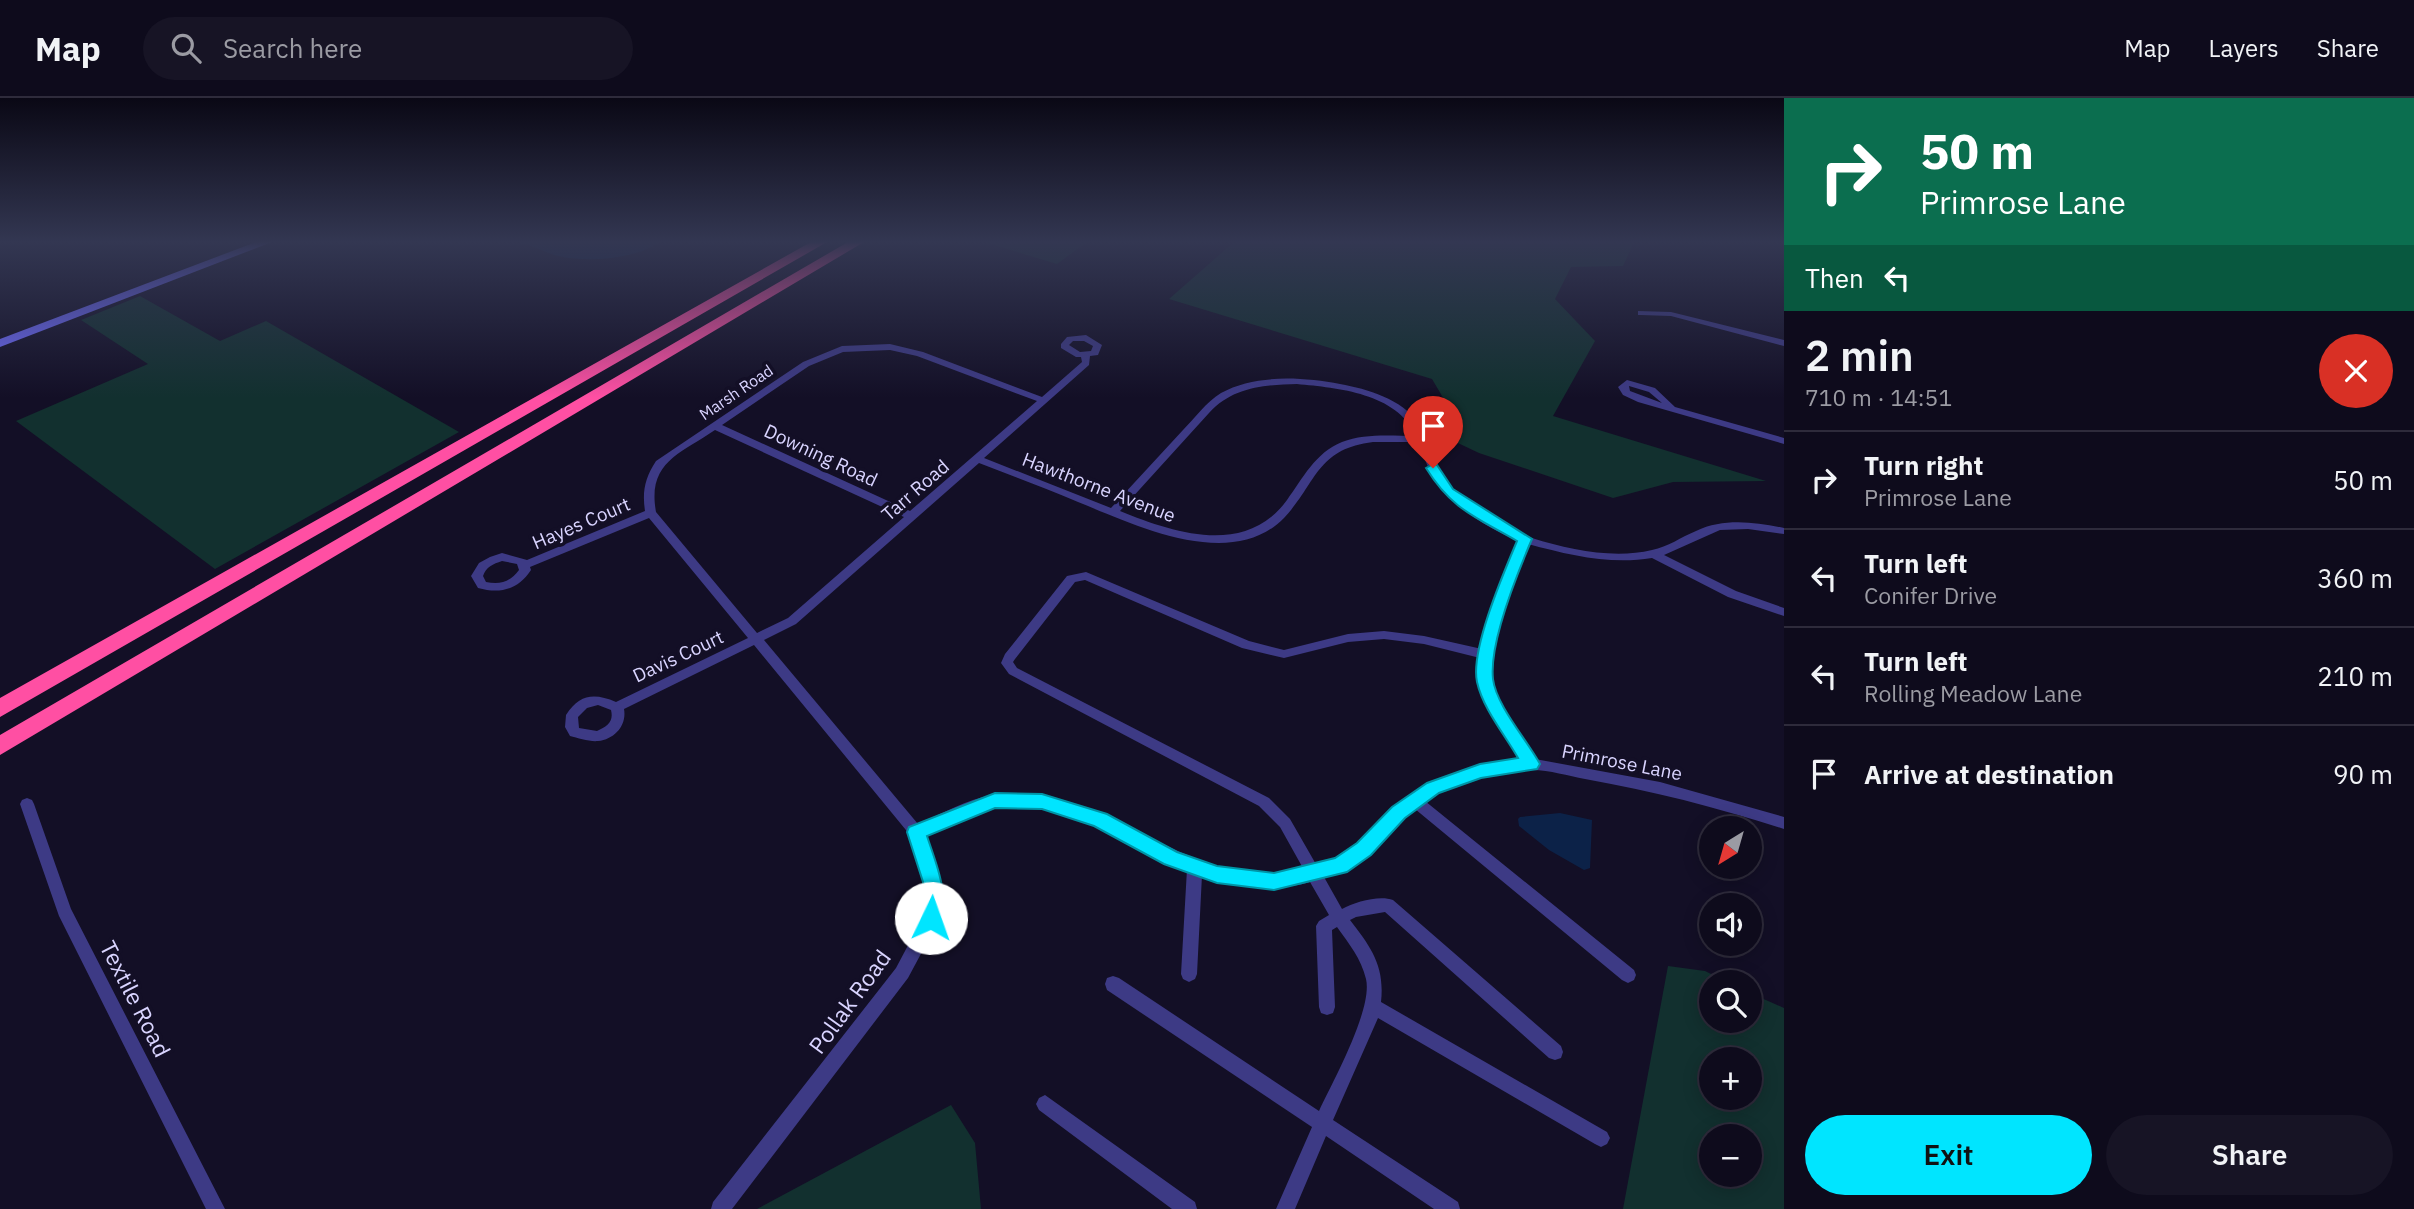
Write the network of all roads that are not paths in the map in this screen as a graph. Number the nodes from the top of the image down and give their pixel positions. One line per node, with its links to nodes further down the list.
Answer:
1 (130, 294): 5 (main road)
2 (730, 294): 25 (highway)
3 (770, 294): 26 (highway)
4 (1641, 313): 6 (street)
5 (0, 343)
6 (1784, 343)
7 (1085, 355): 8 (street, Tarr Road)
8 (1041, 400): 10 (street, Marsh Road); 13 (street, Tarr Road)
9 (1671, 408): 12 (street)
10 (715, 426): 15 (street, Marsh Road); 16 (street, Downing Road)
11 (1423, 439): 14 (street, Hawthorne Avenue); 14 (street); 18 (street)
12 (1784, 441)
13 (978, 459): 14 (street, Hawthorne Avenue); 16 (street, Tarr Road)
14 (1112, 512)
15 (651, 513): 20 (street, Hayes Court); 22 (street)
16 (912, 516): 22 (street, Tarr Road)
17 (1784, 531): 19 (street)
18 (1525, 539): 19 (street); 23 (street)
19 (1653, 554): 21 (street)
20 (524, 565)
21 (1784, 612)
22 (756, 641): 24 (street, Davis Court); 31 (street, Pollak Road)
23 (1487, 655): 27 (street); 33 (street)
24 (617, 706)
25 (0, 708)
26 (0, 746)
27 (1531, 764): 28 (street, Primrose Lane); 30 (street, Primrose Lane)
28 (1415, 802): 33 (street, Primrose Lane); 36 (street)
29 (27, 804): 44 (street, Textile Road)
30 (1784, 823)
31 (916, 832): 32 (street, Primrose Lane); 45 (street, Pollak Road)
32 (1195, 866): 33 (street, Primrose Lane); 35 (street)
33 (1315, 874): 34 (street)
34 (1339, 918): 38 (street); 39 (street); 40 (street)
35 (1189, 974)
36 (1628, 975)
37 (1113, 984): 42 (street)
38 (1373, 1006): 42 (street); 43 (street)
39 (1327, 1007)
40 (1555, 1052)
41 (1045, 1104): 46 (street)
42 (1323, 1124): 47 (street); 48 (street)
43 (1601, 1138)
44 (216, 1209)
45 (720, 1209)
46 (1188, 1209)
47 (1285, 1209)
48 (1451, 1209)

